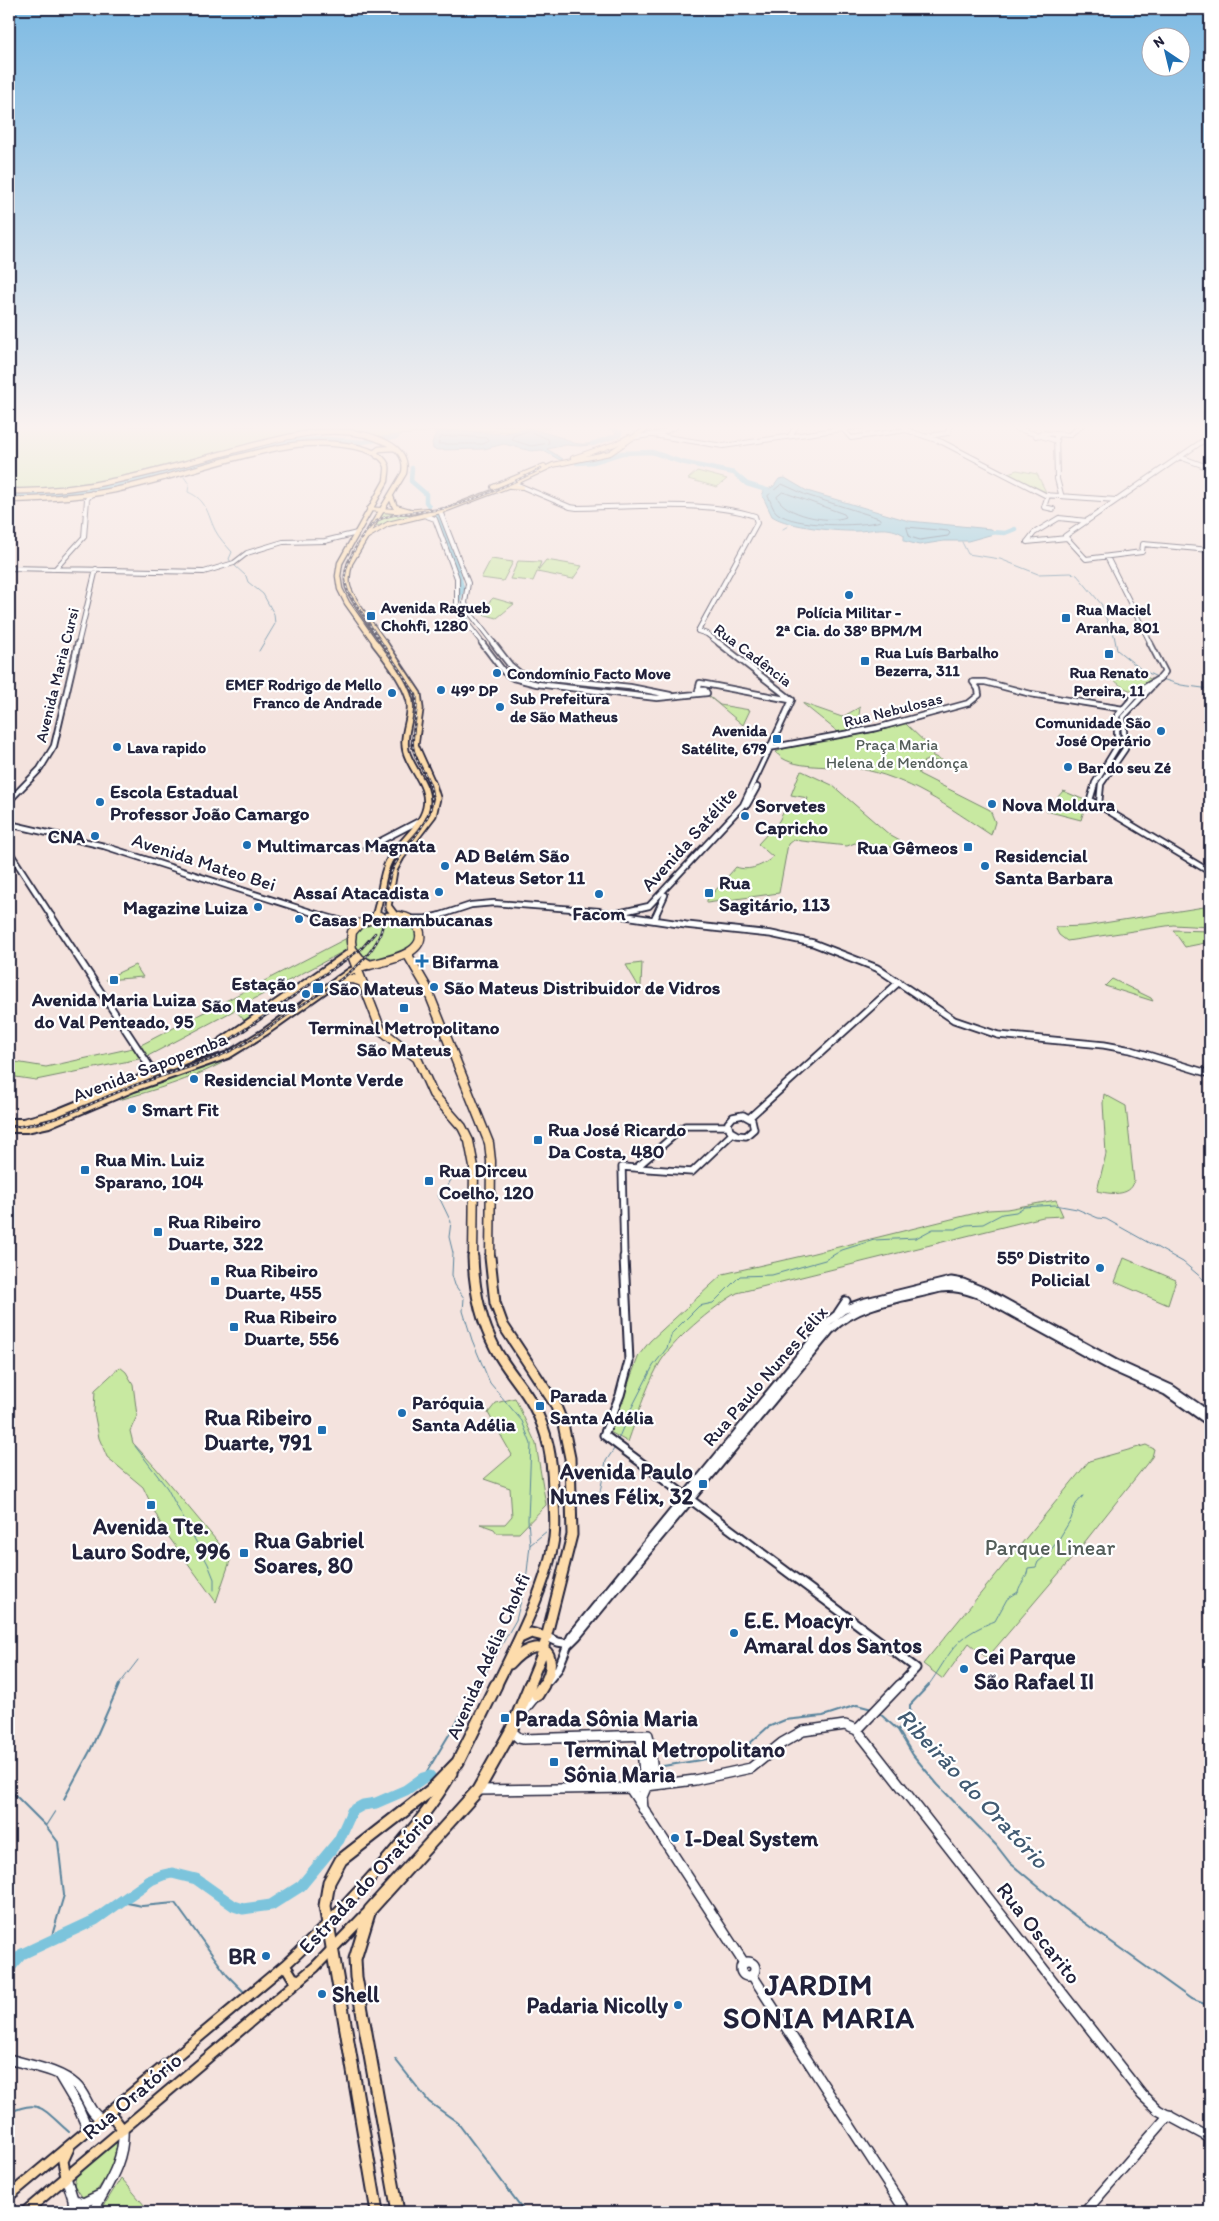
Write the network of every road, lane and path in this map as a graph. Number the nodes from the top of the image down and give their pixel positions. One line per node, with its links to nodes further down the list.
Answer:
1 (85, 530): 18 (main road)
2 (358, 530): 10 (highway)
3 (370, 530): 11 (highway)
4 (376, 530): 11 (main road)
5 (439, 530): 21 (main road)
6 (448, 530): 21 (main road)
7 (755, 530): 23 (main road, Rua Cadência)
8 (1038, 530): 12 (main road)
9 (1076, 530): 12 (main road)
10 (356, 533): 13 (main road); 25 (highway)
11 (366, 537): 24 (highway)
12 (1066, 537): 16 (main road)
13 (339, 538): 14 (main road); 19 (main road)
14 (344, 541)
15 (1210, 550): 16 (main road)
16 (1107, 557): 22 (main road)
17 (9, 568): 18 (main road)
18 (56, 568): 19 (main road)
19 (96, 569): 30 (main road, Avenida Maria Cursi)
20 (700, 683): 21 (main road)
21 (702, 689): 23 (main road)
22 (1141, 693): 26 (main road); 31 (main road)
23 (792, 700): 27 (main road, Avenida Satélite)
24 (420, 702): 25 (highway); 28 (highway)
25 (411, 703): 29 (highway)
26 (1123, 709): 27 (main road, Rua Nebulosas); 31 (main road)
27 (771, 747): 38 (main road, Avenida Satélite); 39 (main road, Avenida Satélite)
28 (429, 778): 29 (highway); 43 (highway)
29 (420, 780): 32 (highway)
30 (9, 801)
31 (1099, 804): 36 (main road)
32 (419, 822): 34 (main road); 44 (highway)
33 (9, 826): 48 (main road, Avenida Mateo Bei); 50 (main road, Avenida Mateo Bei)
34 (367, 848)
35 (9, 851): 58 (main road)
36 (1210, 872)
37 (470, 905): 41 (main road); 46 (main road); 49 (main road)
38 (649, 906): 39 (main road); 40 (main road, Avenida Satélite)
39 (659, 906): 47 (main road, Avenida Satélite)
40 (640, 908): 42 (main road); 45 (main road, Avenida Satélite)
41 (596, 911): 42 (main road); 45 (main road)
42 (618, 912): 45 (main road)
43 (394, 914): 44 (highway); 46 (highway)
44 (375, 916): 48 (highway)
45 (634, 916): 47 (main road)
46 (410, 919): 49 (highway)
47 (654, 919): 57 (main road)
48 (359, 924): 50 (highway)
49 (418, 928): 52 (highway)
50 (352, 934): 51 (highway)
51 (352, 950): 53 (highway); 54 (highway, Avenida Adélia Chohfi); 58 (main road, Avenida Sapopemba)
52 (409, 953): 53 (highway); 78 (highway, Avenida Adélia Chohfi)
53 (370, 965): 54 (main road, Avenida Sapopemba)
54 (357, 969): 55 (main road, Avenida Sapopemba); 56 (highway, Avenida Adélia Chohfi)
55 (339, 980): 56 (highway); 60 (main road, Avenida Sapopemba)
56 (362, 982): 79 (highway, Avenida Adélia Chohfi)
57 (899, 982): 59 (main road); 65 (main road)
58 (154, 1073): 60 (main road); 61 (main road, Avenida Sapopemba)
59 (1210, 1074)
60 (137, 1087): 62 (main road, Avenida Sapopemba)
61 (110, 1089): 62 (main road); 63 (main road, Avenida Sapopemba)
62 (88, 1106): 67 (main road, Avenida Sapopemba)
63 (66, 1108): 64 (main road, Avenida Sapopemba); 67 (main road)
64 (43, 1118): 66 (main road, Avenida Sapopemba); 67 (main road)
65 (749, 1118): 68 (main road); 70 (main road)
66 (9, 1122)
67 (49, 1124): 69 (main road, Avenida Sapopemba)
68 (728, 1126): 70 (main road); 71 (main road)
69 (9, 1129)
70 (733, 1133): 71 (main road)
71 (636, 1168): 77 (main road)
72 (943, 1285): 74 (main road, Rua Paulo Nunes Félix); 75 (main road); 76 (main road); 77 (main road, Rua Paulo Nunes Félix)
73 (846, 1301): 74 (main road)
74 (838, 1314): 77 (main road, Rua Paulo Nunes Félix)
75 (1209, 1413)
76 (1210, 1422)
77 (686, 1498): 80 (main road); 85 (main road)
78 (547, 1637): 79 (highway); 80 (main road); 81 (highway, Avenida Adélia Chohfi)
79 (520, 1638): 82 (highway, Avenida Adélia Chohfi)
80 (569, 1644): 83 (main road)
81 (544, 1649): 82 (highway); 83 (highway); 84 (highway, Avenida Adélia Chohfi)
82 (504, 1671): 88 (highway, Avenida Adélia Chohfi)
83 (537, 1694): 84 (main road)
84 (518, 1717): 86 (highway, Avenida Adélia Chohfi)
85 (857, 1730): 92 (main road); 106 (main road, Rua Oscarito)
86 (511, 1731): 87 (main road); 90 (highway, Avenida Adélia Chohfi)
87 (641, 1736): 89 (main road); 93 (main road)
88 (458, 1762): 91 (main road, Avenida Adélia Chohfi); 98 (highway)
89 (653, 1771): 92 (main road); 93 (main road)
90 (489, 1774): 95 (highway, Estrada do Oratório)
91 (451, 1776): 98 (main road, Estrada do Oratório)
92 (665, 1784): 93 (main road)
93 (646, 1786): 94 (main road); 96 (main road)
94 (630, 1788): 95 (main road); 96 (main road)
95 (478, 1790): 97 (highway, Estrada do Oratório)
96 (643, 1809): 121 (main road)
97 (370, 1910): 99 (main road, Estrada do Oratório); 120 (highway)
98 (328, 1925): 99 (highway); 100 (main road, Estrada do Oratório)
99 (333, 1950): 101 (main road, Estrada do Oratório); 119 (highway)
100 (286, 1966): 101 (main road); 102 (main road, Estrada do Oratório)
101 (300, 1980): 103 (main road, Estrada do Oratório)
102 (248, 1997): 107 (main road, Rua Oratório)
103 (266, 2010): 109 (main road, Rua Oratório)
104 (9, 2059): 105 (main road)
105 (59, 2075): 107 (main road); 108 (main road)
106 (1169, 2115): 110 (main road, Rua Oscarito); 122 (main road)
107 (104, 2117): 108 (main road, Rua Oratório); 109 (main road)
108 (88, 2130): 111 (main road, Rua Oratório)
109 (123, 2130): 112 (main road, Rua Oratório); 113 (main road)
110 (1210, 2138)
111 (71, 2145): 112 (main road); 114 (main road, Rua Oratório)
112 (66, 2177): 115 (main road); 116 (main road, Rua Oratório)
113 (102, 2194): 115 (main road); 118 (main road)
114 (9, 2196)
115 (73, 2199): 117 (main road)
116 (25, 2212)
117 (74, 2212)
118 (93, 2212)
119 (377, 2212)
120 (398, 2212)
121 (906, 2212)
122 (1085, 2212)

